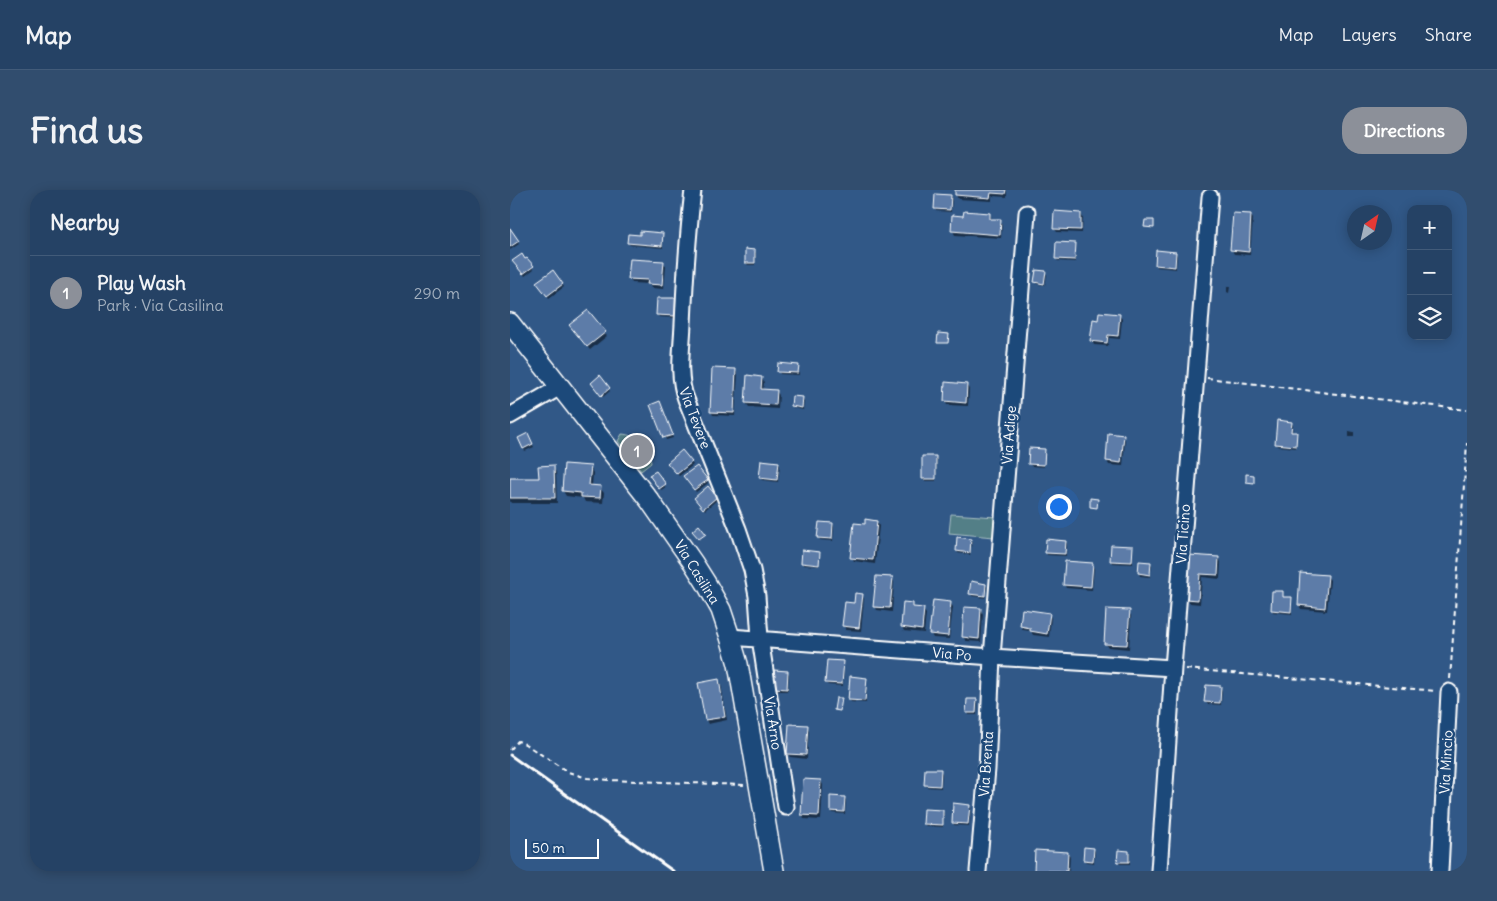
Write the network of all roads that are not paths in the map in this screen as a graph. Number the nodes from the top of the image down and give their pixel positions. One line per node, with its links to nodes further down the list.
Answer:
1 (692, 190): 8 (street, Via Tevere)
2 (1210, 198): 10 (street, Via Ticino)
3 (1027, 213): 9 (street, Via Adige)
4 (510, 324): 5 (main road, Via Casilina)
5 (560, 387): 6 (street); 7 (main road, Via Casilina)
6 (513, 409)
7 (730, 637): 8 (street, Via Po); 13 (main road, Via Casilina)
8 (760, 638): 9 (street, Via Po); 12 (street, Via Arno)
9 (992, 657): 10 (street, Via Po); 14 (street, Via Brenta)
10 (1173, 668): 15 (street, Via Ticino)
11 (1450, 692): 16 (street, Via Mincio)
12 (786, 808)
13 (774, 871)
14 (978, 871)
15 (1159, 871)
16 (1440, 871)

